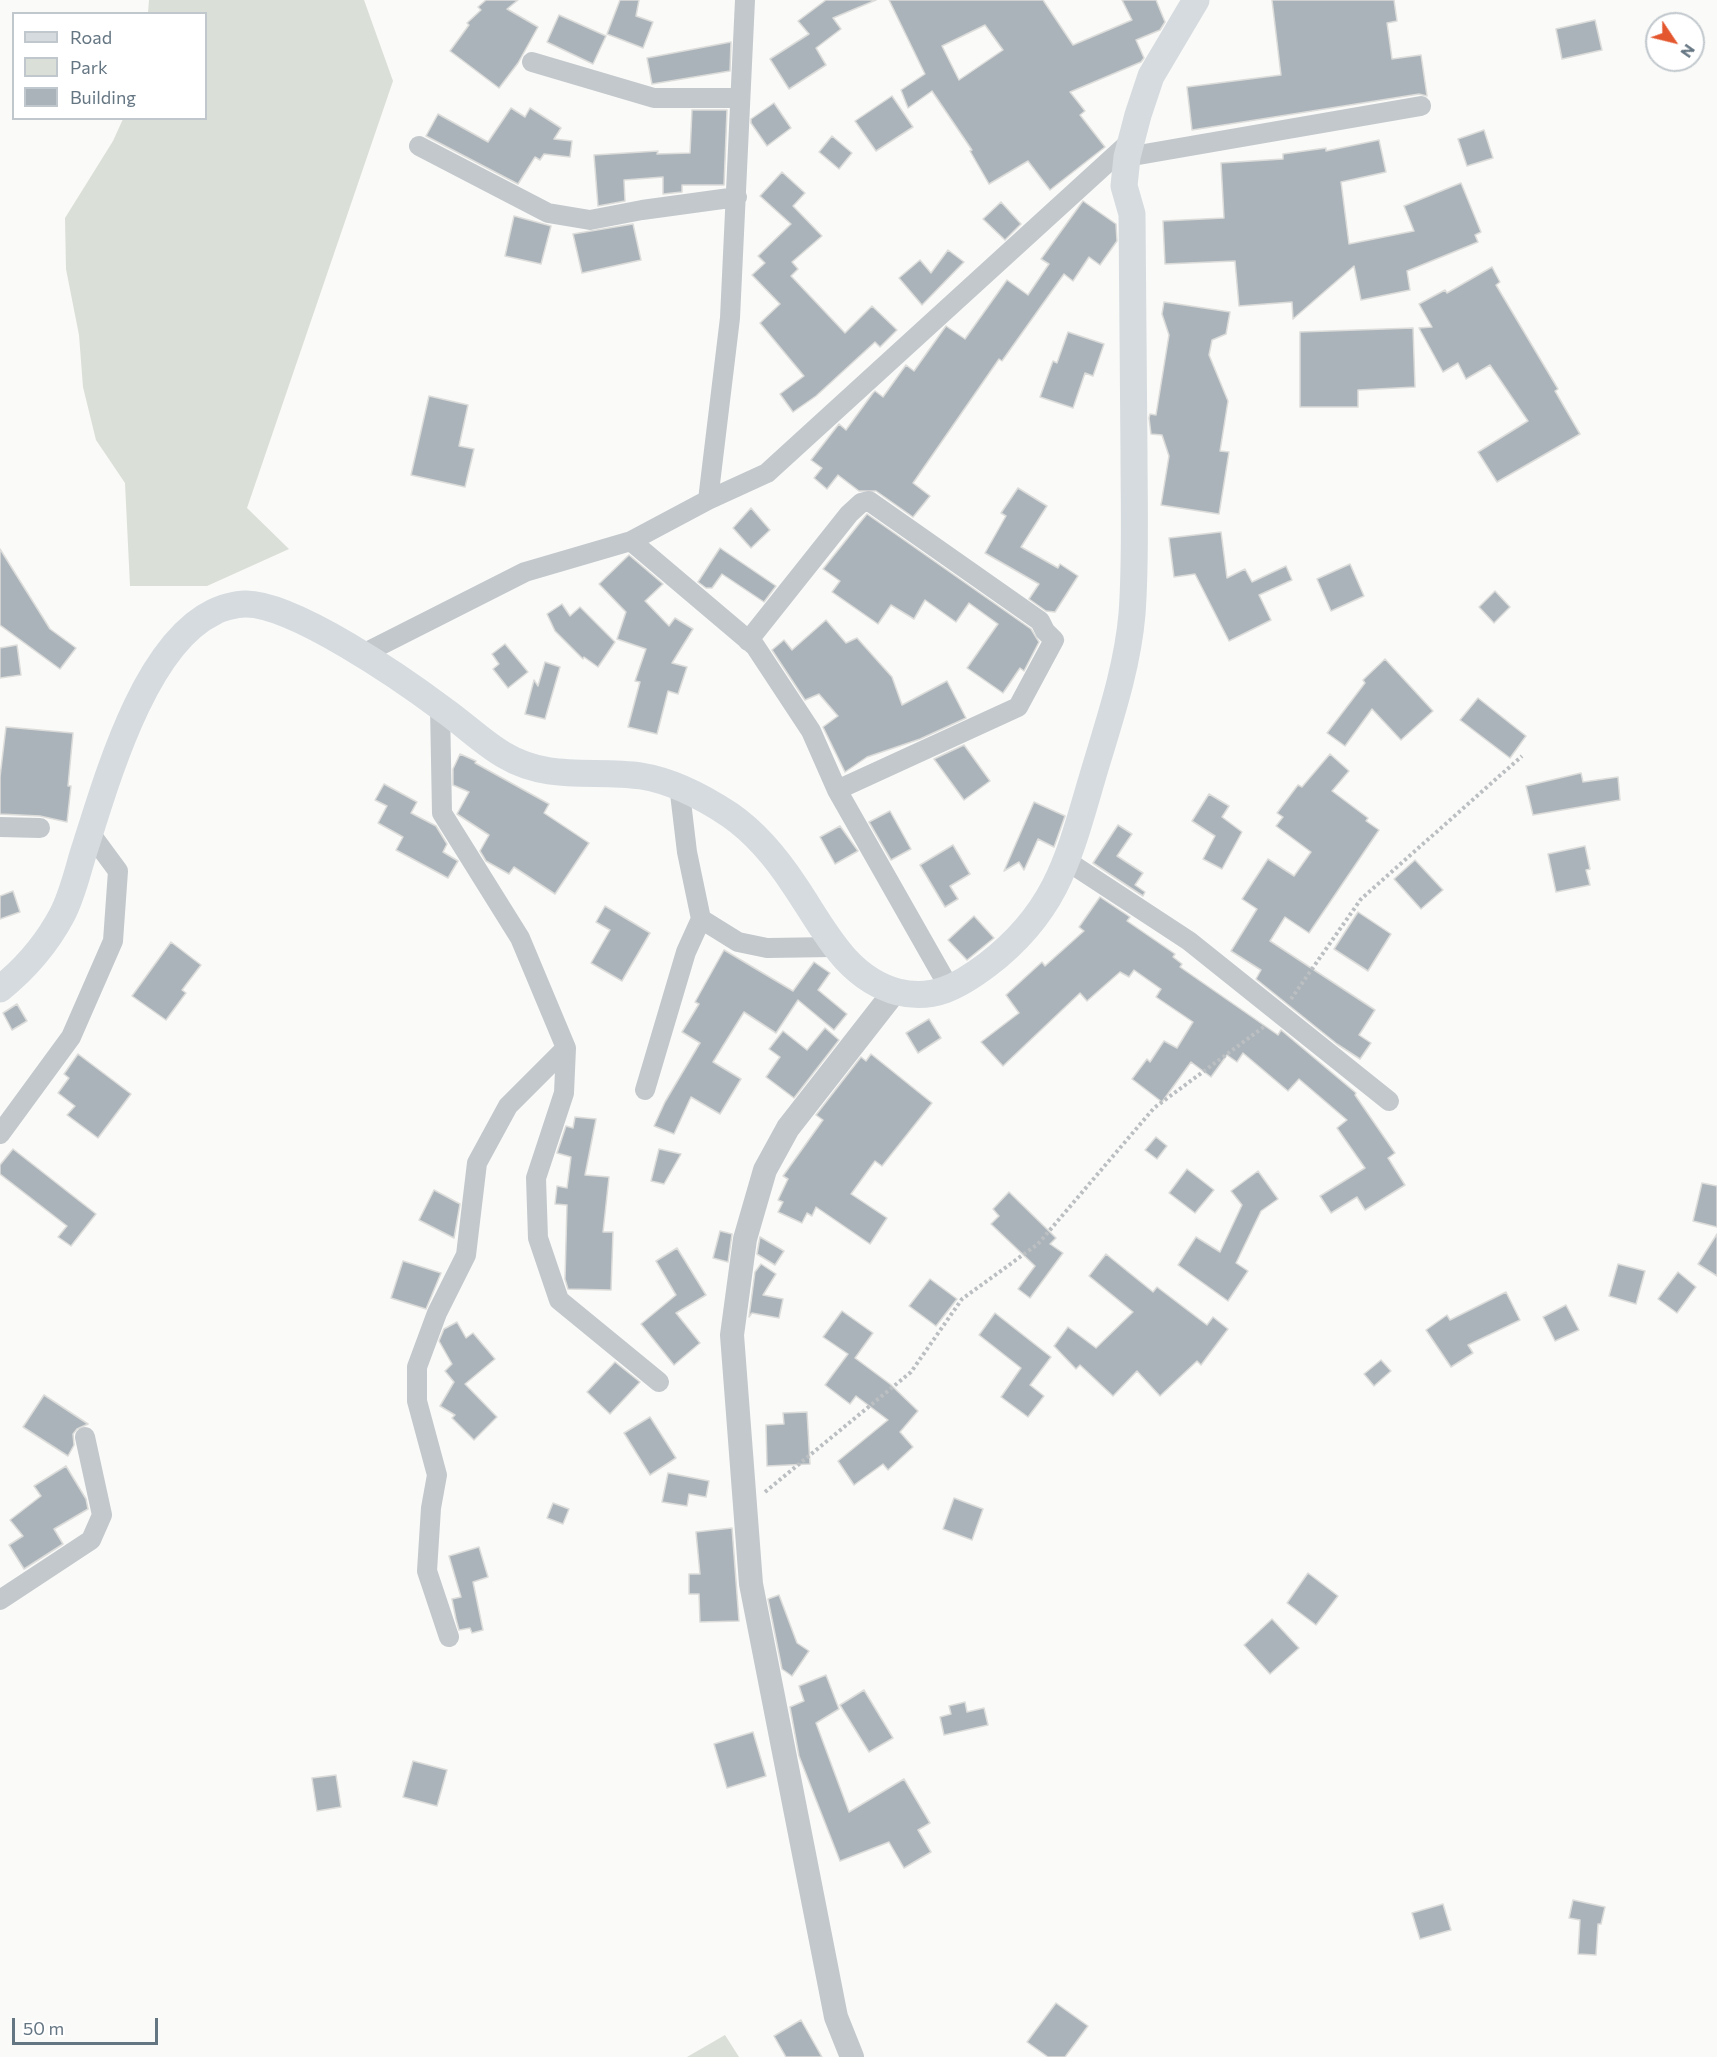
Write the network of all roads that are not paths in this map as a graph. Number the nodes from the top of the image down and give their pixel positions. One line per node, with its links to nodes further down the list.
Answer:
1 (745, 0): 4 (street)
2 (1196, 0): 7 (main road)
3 (532, 62): 4 (street)
4 (740, 98): 8 (street)
5 (1421, 106): 7 (street)
6 (419, 146): 8 (street)
7 (1129, 149): 9 (street); 19 (main road)
8 (737, 197): 9 (street)
9 (708, 500): 10 (street)
10 (631, 541): 11 (street); 12 (street)
11 (748, 641): 15 (street); 15 (street)
12 (363, 654): 13 (main road); 18 (main road)
13 (440, 707): 14 (main road); 25 (street)
14 (679, 785): 20 (street); 21 (main road)
15 (837, 790): 23 (street)
16 (0, 827): 17 (street)
17 (40, 828)
18 (90, 833): 22 (main road); 28 (street)
19 (1067, 861): 23 (main road); 27 (street)
20 (701, 919): 21 (street); 26 (street)
21 (833, 947): 24 (main road)
22 (0, 989)
23 (950, 989): 24 (main road)
24 (895, 992): 33 (street)
25 (566, 1048): 29 (street); 32 (street)
26 (645, 1090)
27 (1389, 1101)
28 (0, 1134)
29 (658, 1382)
30 (85, 1437): 31 (street)
31 (0, 1600)
32 (449, 1636)
33 (852, 2057)

